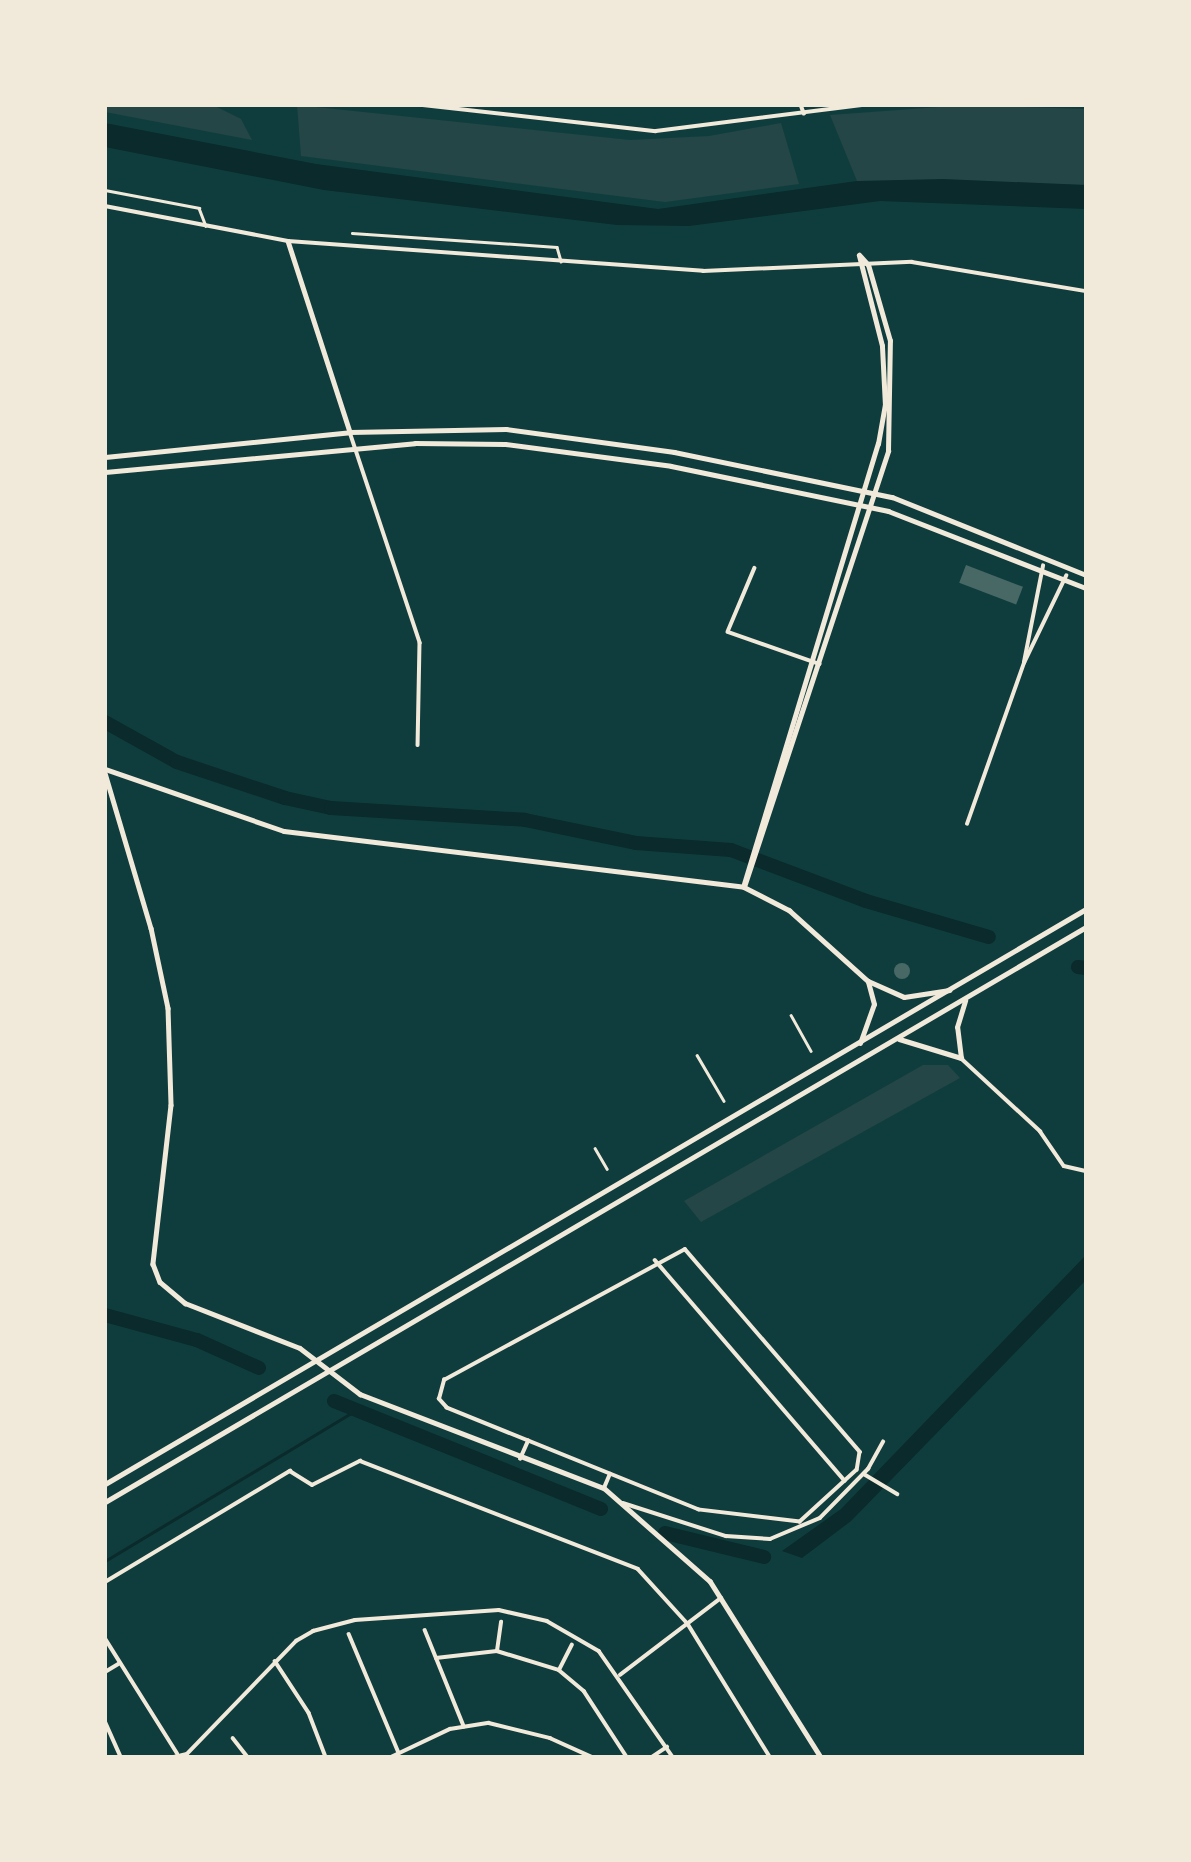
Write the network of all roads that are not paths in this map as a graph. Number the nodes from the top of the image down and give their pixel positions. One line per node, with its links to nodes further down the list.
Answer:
1 (423, 105): 4 (street)
2 (801, 105): 4 (street)
3 (863, 105): 4 (street)
4 (804, 113)
5 (105, 190): 7 (street)
6 (105, 206): 7 (street)
7 (206, 226): 9 (street)
8 (352, 233): 10 (street)
9 (288, 242): 10 (street); 14 (street)
10 (561, 261): 12 (street)
11 (868, 265): 12 (street); 12 (street); 13 (street); 19 (street)
12 (860, 266): 18 (street)
13 (1086, 292)
14 (350, 432): 15 (street); 16 (main road); 18 (main road)
15 (356, 447): 17 (main road); 20 (main road); 30 (street)
16 (105, 457)
17 (105, 472)
18 (866, 491): 19 (main road); 20 (street)
19 (877, 493): 21 (street); 24 (main road)
20 (863, 505): 21 (main road); 27 (street)
21 (874, 508): 22 (main road); 29 (street)
22 (1043, 566): 25 (main road); 28 (street)
23 (755, 568): 27 (street)
24 (1086, 575)
25 (1066, 576): 26 (main road); 28 (street)
26 (1086, 588)
27 (810, 661): 29 (street); 33 (street)
28 (1024, 663): 32 (street)
29 (820, 664): 33 (street)
30 (418, 746)
31 (105, 771): 33 (street); 50 (street)
32 (967, 824)
33 (744, 887): 36 (street)
34 (1086, 909): 37 (main road)
35 (1086, 927): 38 (main road)
36 (868, 981): 37 (main road); 41 (main road)
37 (955, 989): 41 (main road)
38 (965, 1000): 40 (main road); 44 (main road)
39 (791, 1015): 42 (street)
40 (899, 1039): 44 (main road); 51 (main road)
41 (859, 1045): 50 (main road)
42 (811, 1051)
43 (697, 1055): 45 (street)
44 (961, 1058): 48 (street)
45 (724, 1101)
46 (595, 1149): 47 (street)
47 (607, 1169)
48 (1086, 1171)
49 (655, 1261): 52 (street); 57 (street); 57 (street)
50 (315, 1360): 51 (street); 58 (main road)
51 (328, 1372): 54 (street); 61 (main road)
52 (528, 1441): 54 (street); 55 (street)
53 (883, 1442): 56 (street)
54 (520, 1459): 59 (street)
55 (610, 1474): 57 (street); 59 (street)
56 (864, 1474): 60 (street); 62 (street)
57 (845, 1481)
58 (105, 1484)
59 (604, 1488): 62 (street)
60 (897, 1493)
61 (105, 1503)
62 (624, 1503): 64 (street)
63 (105, 1582): 66 (street)
64 (721, 1598): 66 (street); 94 (street)
65 (501, 1622): 71 (street)
66 (688, 1624): 77 (street); 93 (street)
67 (425, 1630): 72 (street)
68 (349, 1634): 82 (street)
69 (105, 1638): 74 (street)
70 (572, 1645): 75 (street)
71 (498, 1651): 72 (street); 75 (street)
72 (436, 1658): 79 (street)
73 (275, 1661): 77 (street); 84 (street); 87 (street)
74 (120, 1663): 76 (street); 83 (street)
75 (559, 1670): 90 (street)
76 (105, 1672)
77 (620, 1675): 81 (street)
78 (105, 1721): 85 (street)
79 (464, 1726): 82 (street); 89 (street)
80 (233, 1738): 86 (street)
81 (667, 1746): 91 (street); 92 (street)
82 (399, 1753): 88 (street)
83 (175, 1755): 84 (street)
84 (188, 1755)
85 (121, 1757)
86 (248, 1757)
87 (326, 1757)
88 (391, 1757)
89 (592, 1757)
90 (626, 1757)
91 (652, 1757)
92 (673, 1757)
93 (770, 1757)
94 (821, 1757)

